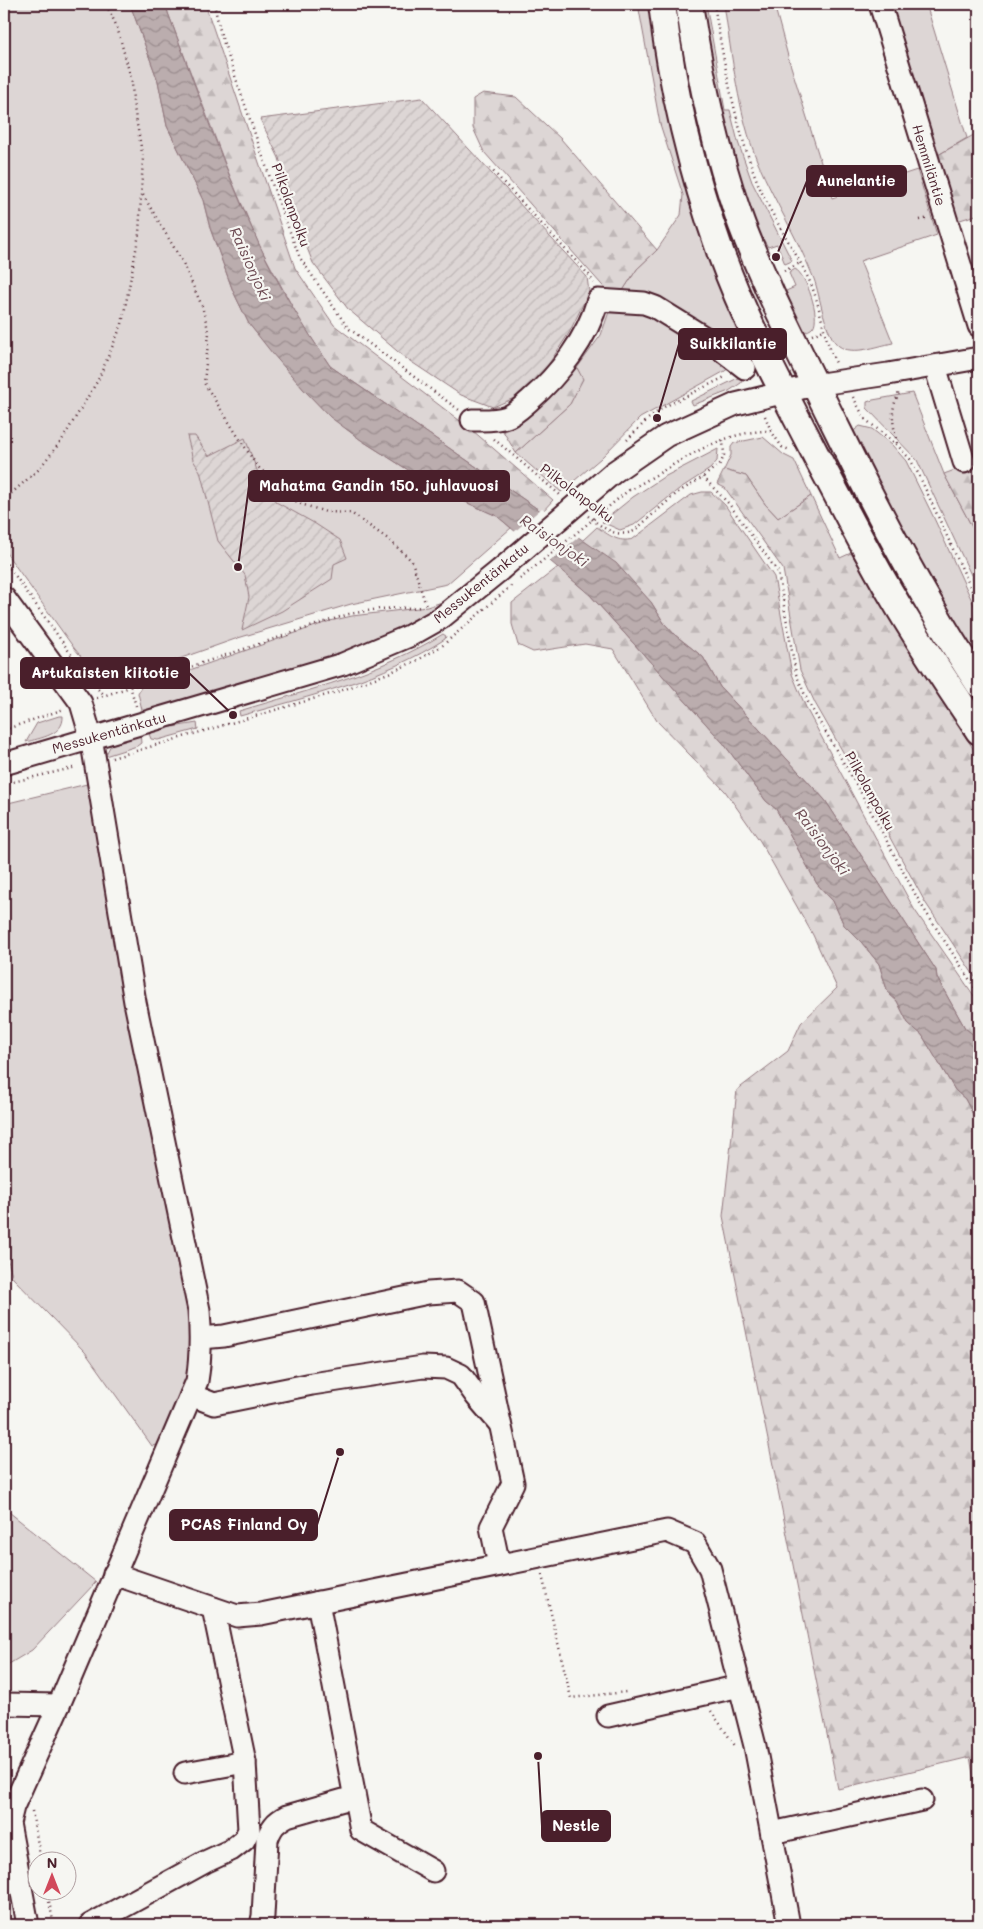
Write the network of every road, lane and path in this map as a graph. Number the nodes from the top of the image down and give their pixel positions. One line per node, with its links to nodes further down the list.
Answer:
1 (106, 4): 8 (path)
2 (214, 4): 23 (path, Pilkolanpolku)
3 (662, 4): 20 (main road)
4 (689, 4): 19 (main road)
5 (714, 4): 9 (path)
6 (880, 4): 12 (street, Hemmiläntie)
7 (490, 168): 11 (path)
8 (142, 194): 32 (path); 38 (path)
9 (800, 263): 10 (path); 13 (path)
10 (783, 272)
11 (598, 300): 18 (street); 23 (street)
12 (979, 326)
13 (824, 330): 14 (path); 15 (path)
14 (808, 336)
15 (832, 356)
16 (979, 358): 17 (street, Messukentänkatu)
17 (935, 366): 19 (street, Messukentänkatu); 29 (street)
18 (746, 368): 26 (path)
19 (814, 384): 20 (street, Messukentänkatu); 40 (main road)
20 (784, 392): 35 (street, Messukentänkatu, bridge); 46 (main road)
21 (900, 392): 27 (path)
22 (855, 402): 27 (path)
23 (472, 420)
24 (494, 439): 31 (path, Pilkolanpolku)
25 (724, 440): 28 (path); 30 (path); 35 (path, bridge)
26 (625, 442)
27 (897, 444): 39 (path)
28 (794, 451)
29 (964, 462)
30 (703, 477): 33 (path, Pilkolanpolku); 51 (path, Pilkolanpolku)
31 (560, 496)
32 (4, 511)
33 (583, 512)
34 (4, 560): 41 (path)
35 (507, 577): 47 (street, Messukentänkatu)
36 (4, 598): 42 (street)
37 (434, 604): 38 (path)
38 (426, 606): 41 (path)
39 (979, 606)
40 (979, 684)
41 (104, 695): 42 (path)
42 (81, 703): 45 (path); 47 (street)
43 (233, 715): 44 (path)
44 (236, 721)
45 (4, 730)
46 (979, 731)
47 (91, 737): 48 (street); 49 (street, Messukentänkatu)
48 (106, 763): 50 (path); 52 (street)
49 (4, 764)
50 (4, 784)
51 (979, 994)
52 (201, 1338): 53 (street); 54 (street)
53 (191, 1395): 54 (street); 57 (street)
54 (500, 1424): 56 (street)
55 (538, 1557): 56 (street); 60 (street); 61 (path)
56 (499, 1565): 58 (street)
57 (114, 1574): 59 (street); 64 (street)
58 (318, 1602): 59 (street); 69 (street)
59 (213, 1608): 67 (street)
60 (740, 1686): 62 (street); 72 (street)
61 (632, 1692)
62 (701, 1696): 65 (street); 66 (path)
63 (4, 1704): 64 (street)
64 (59, 1705): 76 (street)
65 (608, 1716)
66 (741, 1754)
67 (245, 1762): 68 (street); 78 (street)
68 (185, 1773)
69 (354, 1797): 74 (street); 79 (street)
70 (922, 1800): 72 (street)
71 (32, 1804): 73 (path)
72 (772, 1833): 80 (street)
73 (38, 1852)
74 (433, 1870)
75 (49, 1902): 77 (path)
76 (28, 1925)
77 (54, 1925)
78 (90, 1925)
79 (261, 1925)
80 (789, 1925)

